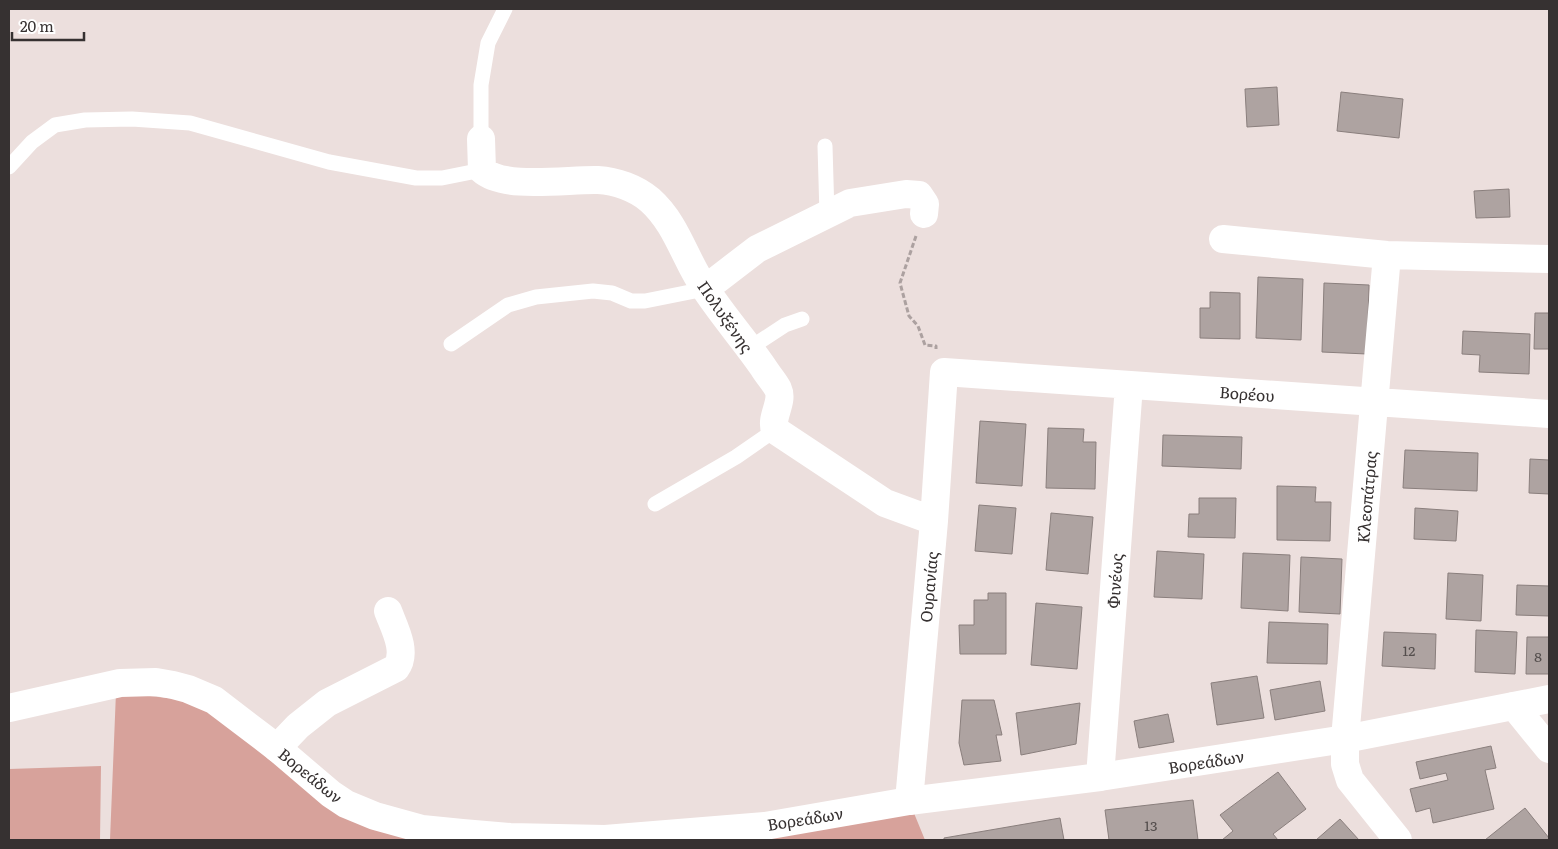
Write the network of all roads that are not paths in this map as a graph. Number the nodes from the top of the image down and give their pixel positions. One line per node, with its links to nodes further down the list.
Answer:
1 (506, 9): 2 (lane)
2 (481, 139): 5 (street)
3 (825, 146): 6 (lane)
4 (9, 167): 5 (lane)
5 (482, 170): 11 (street, Πολυξένης)
6 (828, 214): 7 (street); 11 (street)
7 (924, 214)
8 (1223, 239): 9 (street)
9 (1387, 254): 10 (street); 17 (street, Κλεοπάτρας)
10 (1549, 260)
11 (705, 289): 13 (lane); 14 (street, Πολυξένης)
12 (802, 319): 14 (lane)
13 (452, 344)
14 (750, 348): 19 (street, Πολυξένης)
15 (944, 372): 16 (street, Βορέου); 21 (street, Ουρανίας)
16 (1129, 385): 17 (street, Βορέου); 29 (street, Φινέως)
17 (1375, 401): 18 (street, Βορέου); 26 (street, Κλεοπάτρας)
18 (1549, 414)
19 (775, 430): 20 (lane); 21 (street)
20 (655, 504)
21 (934, 521): 30 (street, Ουρανίας)
22 (388, 611): 27 (street)
23 (1549, 699): 24 (street, Βορεάδων)
24 (1514, 706): 26 (street, Βορεάδων); 28 (street)
25 (9, 708): 27 (street, Βορεάδων)
26 (1345, 739): 29 (street, Βορεάδων); 31 (street, Κλεοπάτρας)
27 (277, 748): 30 (street, Βορεάδων)
28 (1549, 749)
29 (1100, 777): 30 (street, Βορεάδων)
30 (909, 801)
31 (1398, 840)

